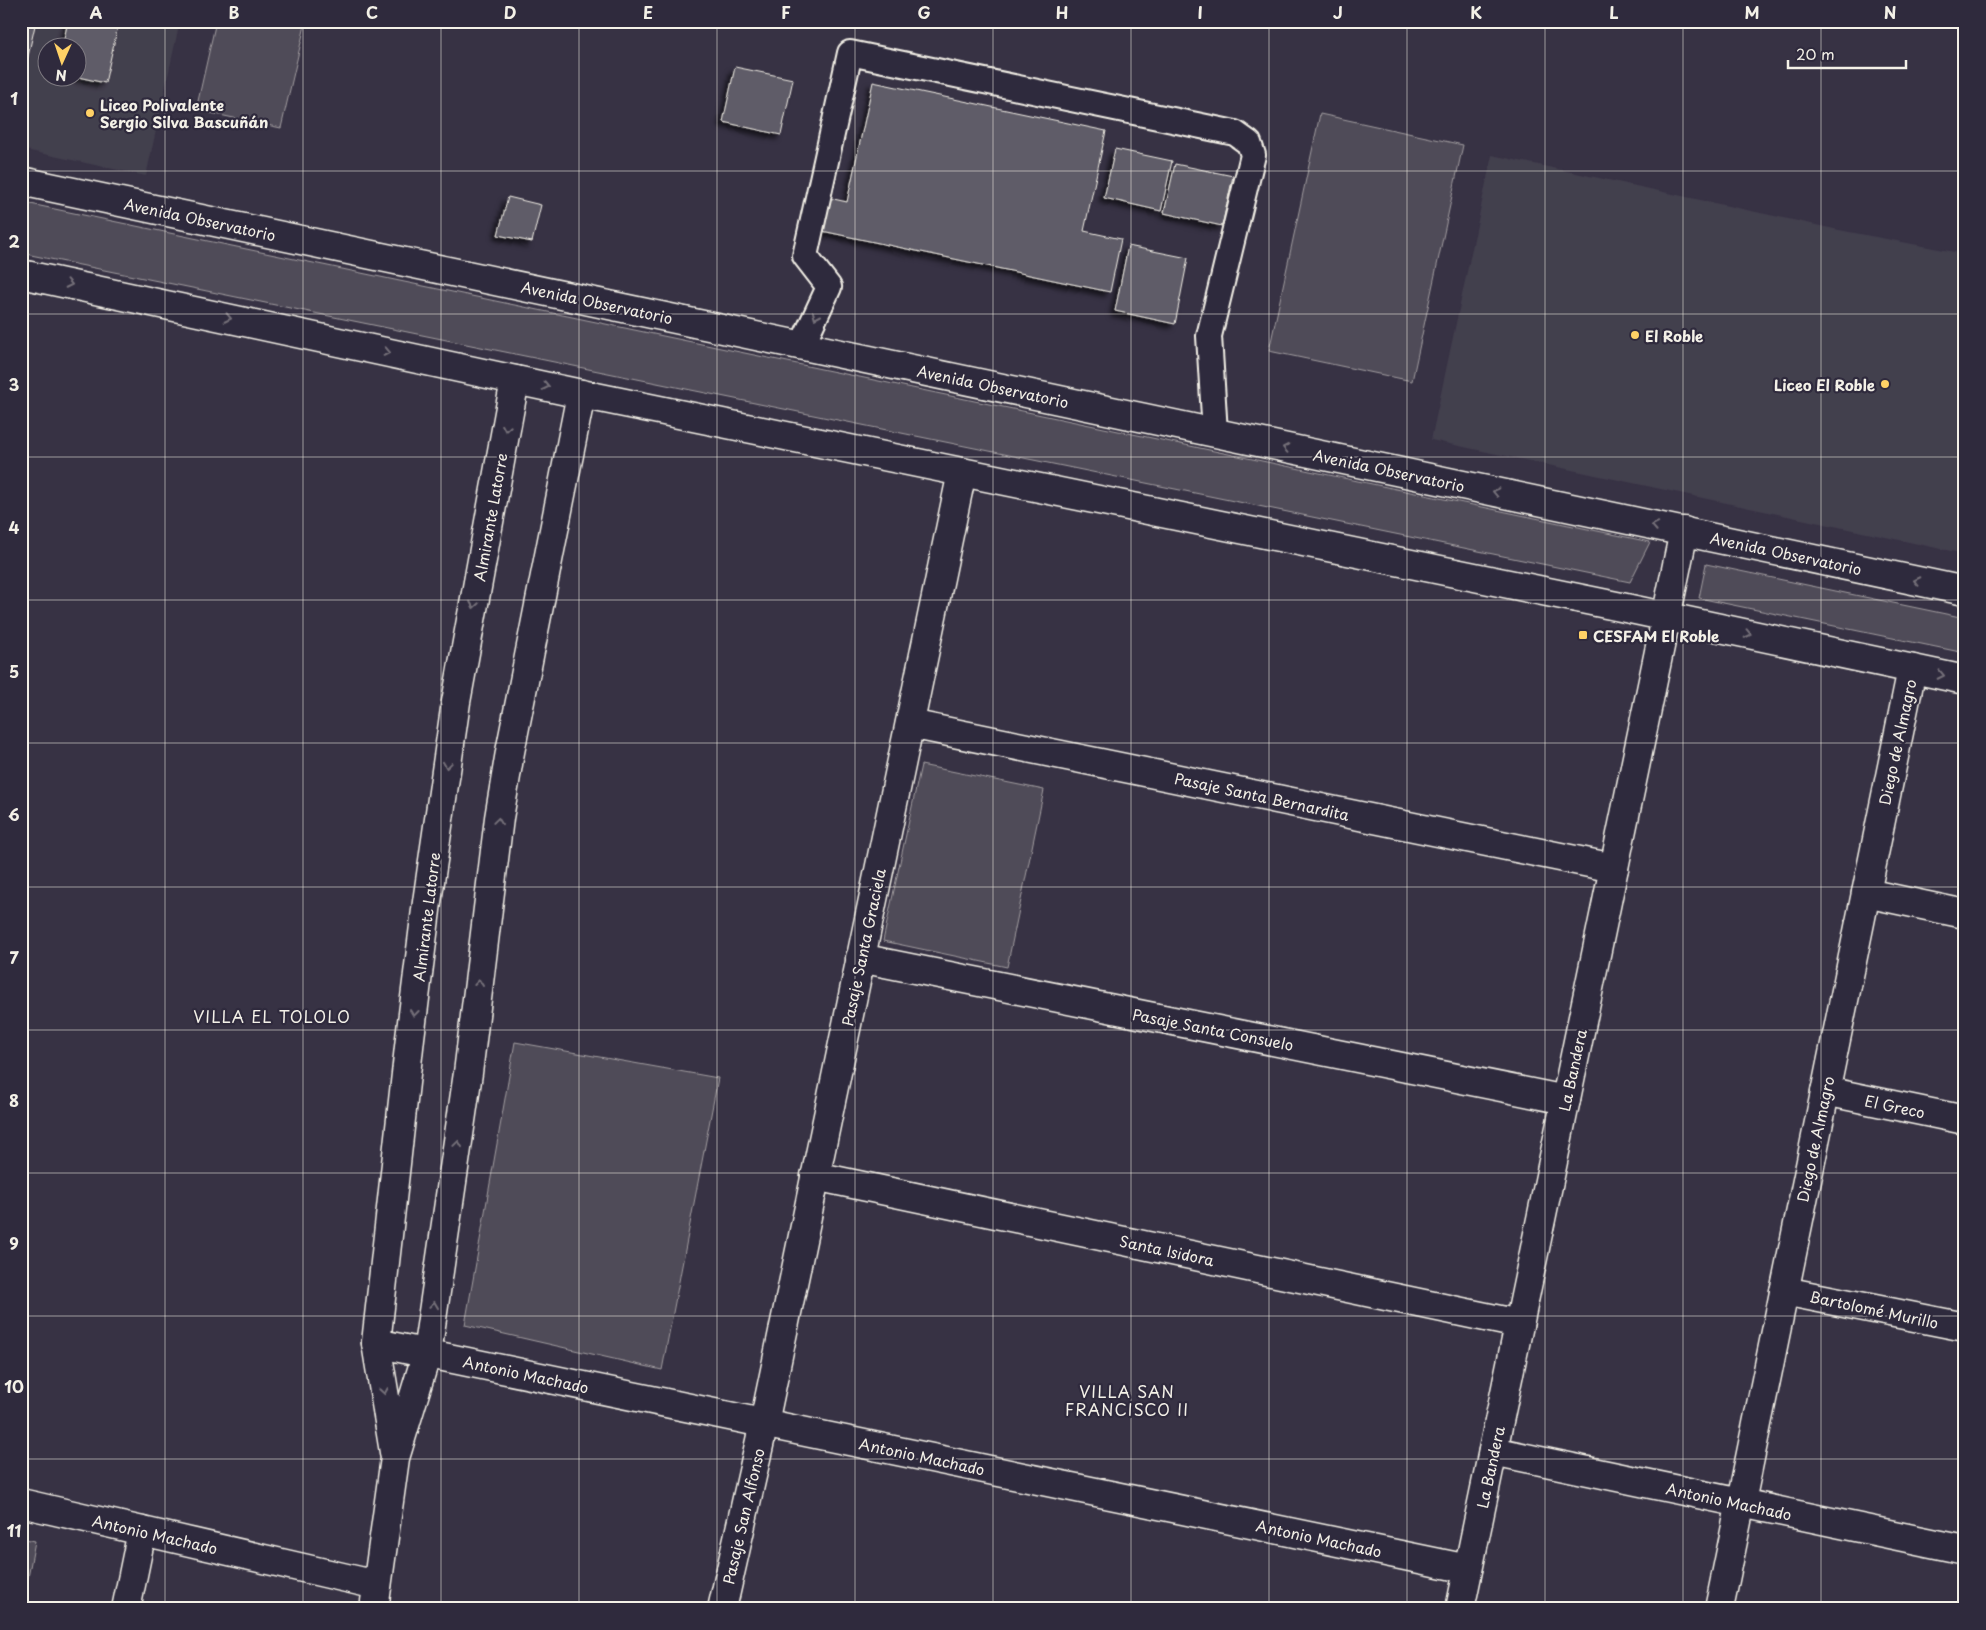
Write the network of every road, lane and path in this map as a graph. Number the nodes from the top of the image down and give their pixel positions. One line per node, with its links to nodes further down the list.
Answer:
1 (21, 181): 3 (street, Avenida Observatorio)
2 (21, 274): 4 (street, one-way to 4)
3 (802, 345): 6 (street, Avenida Observatorio); 6 (lane, one-way to 3)
4 (515, 380): 5 (street, one-way to 5); 25 (street, Almirante Latorre, one-way to 25)
5 (581, 394): 7 (street); 26 (street, Almirante Latorre, one-way to 5)
6 (1215, 433): 8 (street, Avenida Observatorio, one-way to 6)
7 (962, 472): 10 (street); 13 (street, Pasaje Santa Graciela)
8 (1684, 532): 9 (street, Avenida Observatorio, one-way to 8); 10 (street, La Bandera)
9 (1965, 591)
10 (1666, 617): 11 (street, one-way to 11); 14 (street, La Bandera)
11 (1912, 669): 12 (street, one-way to 12); 15 (street, Diego de Almagro)
12 (1965, 680)
13 (910, 724): 14 (street, Pasaje Santa Bernardita); 17 (street, Pasaje Santa Graciela)
14 (1614, 868): 19 (street, La Bandera)
15 (1866, 893): 16 (street); 18 (street, Diego de Almagro)
16 (1965, 914)
17 (860, 958): 19 (street, Pasaje Santa Consuelo); 21 (street, Pasaje Santa Graciela)
18 (1825, 1091): 20 (street, El Greco); 22 (street, Diego de Almagro)
19 (1566, 1100): 23 (street, La Bandera)
20 (1965, 1120)
21 (815, 1176): 23 (street, Santa Isidora); 27 (street, Pasaje Santa Graciela)
22 (1784, 1290): 24 (street, Bartolomé Murillo); 31 (street, Diego de Almagro)
23 (1519, 1324): 28 (street, La Bandera)
24 (1965, 1327)
25 (376, 1343): 26 (street, Antonio Machado); 29 (street, Almirante Latorre, one-way to 29)
26 (427, 1353): 27 (street, Antonio Machado); 29 (street, Almirante Latorre)
27 (764, 1423): 34 (street, Antonio Machado); 37 (street, Pasaje San Alfonso)
28 (1493, 1451): 31 (street, Antonio Machado); 34 (street, La Bandera)
29 (395, 1458): 35 (street, Almirante Latorre)
30 (21, 1503): 32 (street, Antonio Machado)
31 (1741, 1503): 33 (street, Antonio Machado); 39 (street, Diego de Almagro)
32 (142, 1531): 35 (street, Antonio Machado); 36 (street)
33 (1965, 1550)
34 (1468, 1569): 38 (street, La Bandera)
35 (376, 1597)
36 (126, 1609)
37 (722, 1609)
38 (1460, 1609)
39 (1719, 1609)

